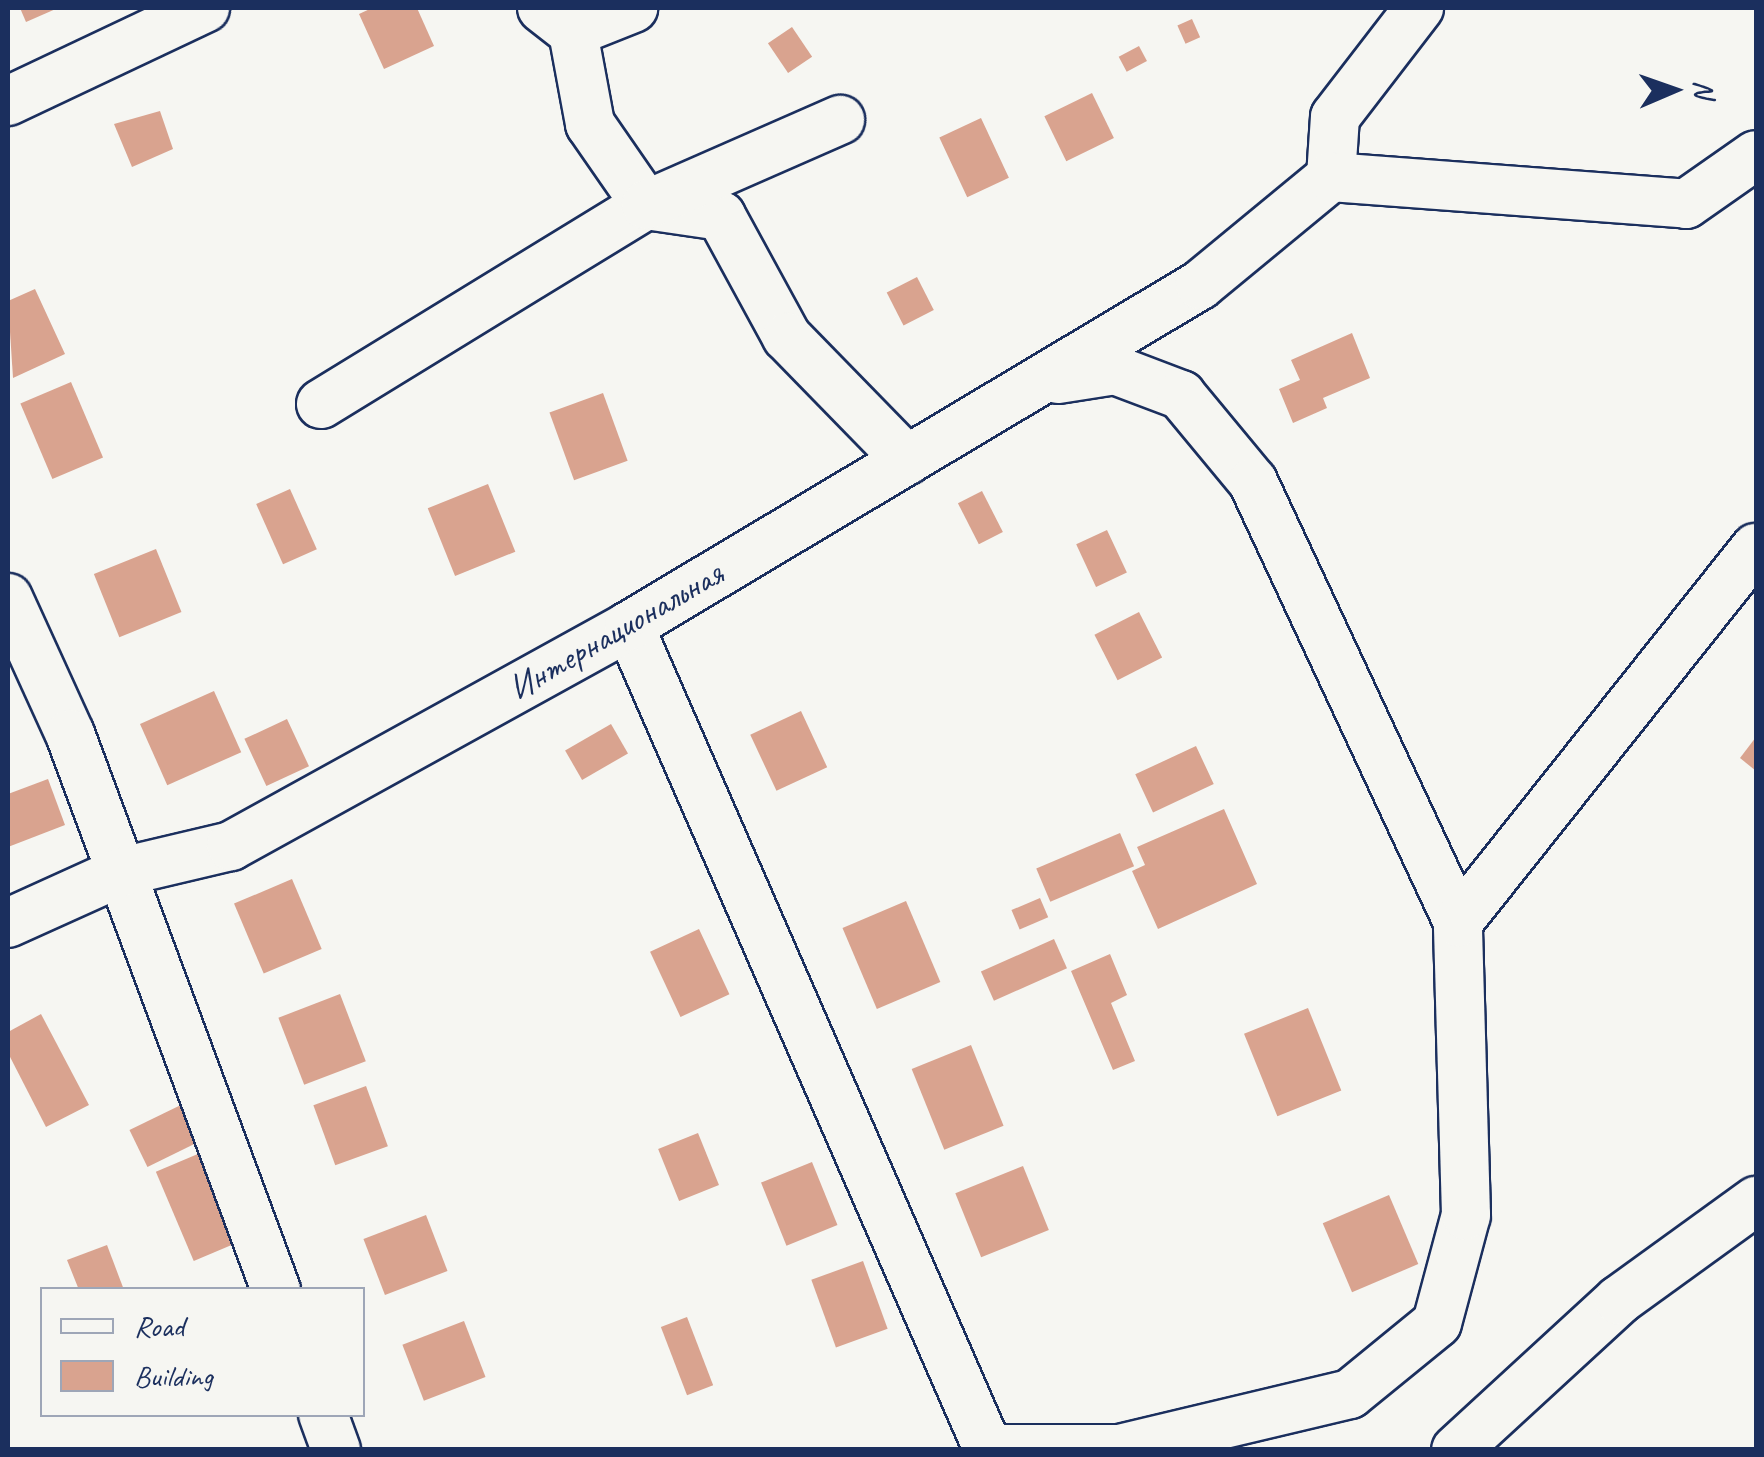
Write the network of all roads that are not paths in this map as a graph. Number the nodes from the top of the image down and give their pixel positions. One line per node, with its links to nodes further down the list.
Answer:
1 (206, 8): 5 (street)
2 (633, 8): 4 (street)
3 (1419, 8): 8 (street)
4 (558, 20): 9 (street)
5 (8, 101)
6 (840, 120): 9 (street)
7 (1756, 155): 8 (street)
8 (1331, 177): 10 (street, Интернациональная)
9 (646, 204): 11 (street); 12 (street)
10 (1036, 382): 12 (street, Интернациональная); 17 (street)
11 (322, 404)
12 (906, 460): 15 (street, Интернациональная)
13 (1756, 548): 17 (street)
14 (8, 598): 16 (street)
15 (629, 626): 16 (street, Интернациональная); 23 (street)
16 (121, 872): 18 (street, Интернациональная); 21 (street)
17 (1458, 922): 23 (street)
18 (8, 923)
19 (1756, 1201): 20 (street)
20 (1734, 1240): 25 (street)
21 (275, 1287)
22 (324, 1417): 24 (street)
23 (989, 1449)
24 (336, 1450)
25 (1456, 1450)

